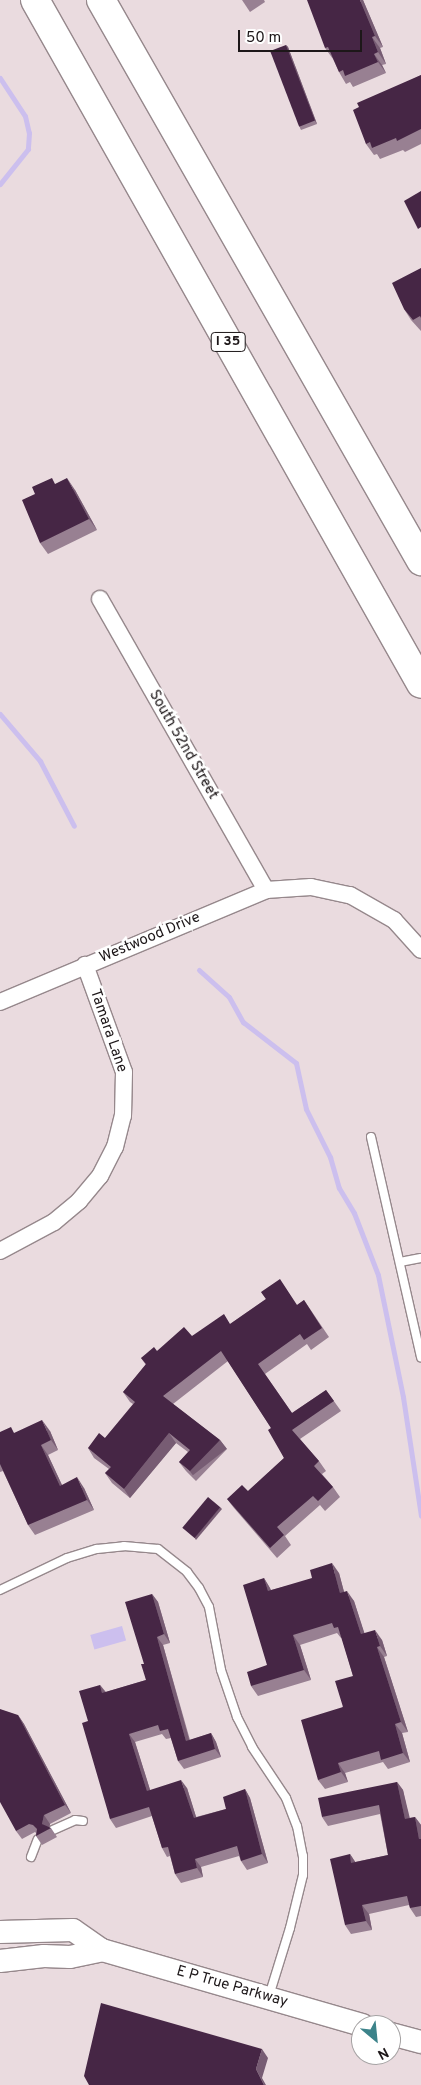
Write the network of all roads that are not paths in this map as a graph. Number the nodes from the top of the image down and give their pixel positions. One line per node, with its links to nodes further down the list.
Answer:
1 (34, 0): 5 (highway, I 35)
2 (101, 0): 3 (highway)
3 (421, 561)
4 (100, 600): 6 (street, South 52nd Street)
5 (421, 684)
6 (266, 890): 7 (street, Westwood Drive); 8 (street, Westwood Drive)
7 (421, 950)
8 (85, 965): 9 (street, Westwood Drive); 11 (street, Tamara Lane)
9 (0, 1002)
10 (371, 1137): 13 (lane)
11 (0, 1251)
12 (421, 1258): 13 (lane)
13 (400, 1262): 14 (lane)
14 (421, 1358)
15 (0, 1590): 23 (lane)
16 (83, 1821): 17 (lane)
17 (54, 1830)
18 (38, 1838): 19 (lane)
19 (31, 1857)
20 (0, 1932): 21 (main road, E P True Parkway)
21 (102, 1950): 22 (main road, E P True Parkway); 23 (main road, E P True Parkway)
22 (0, 1961)
23 (269, 1998): 24 (main road, E P True Parkway)
24 (351, 2022)
25 (401, 2037): 26 (main road)
26 (421, 2042)

